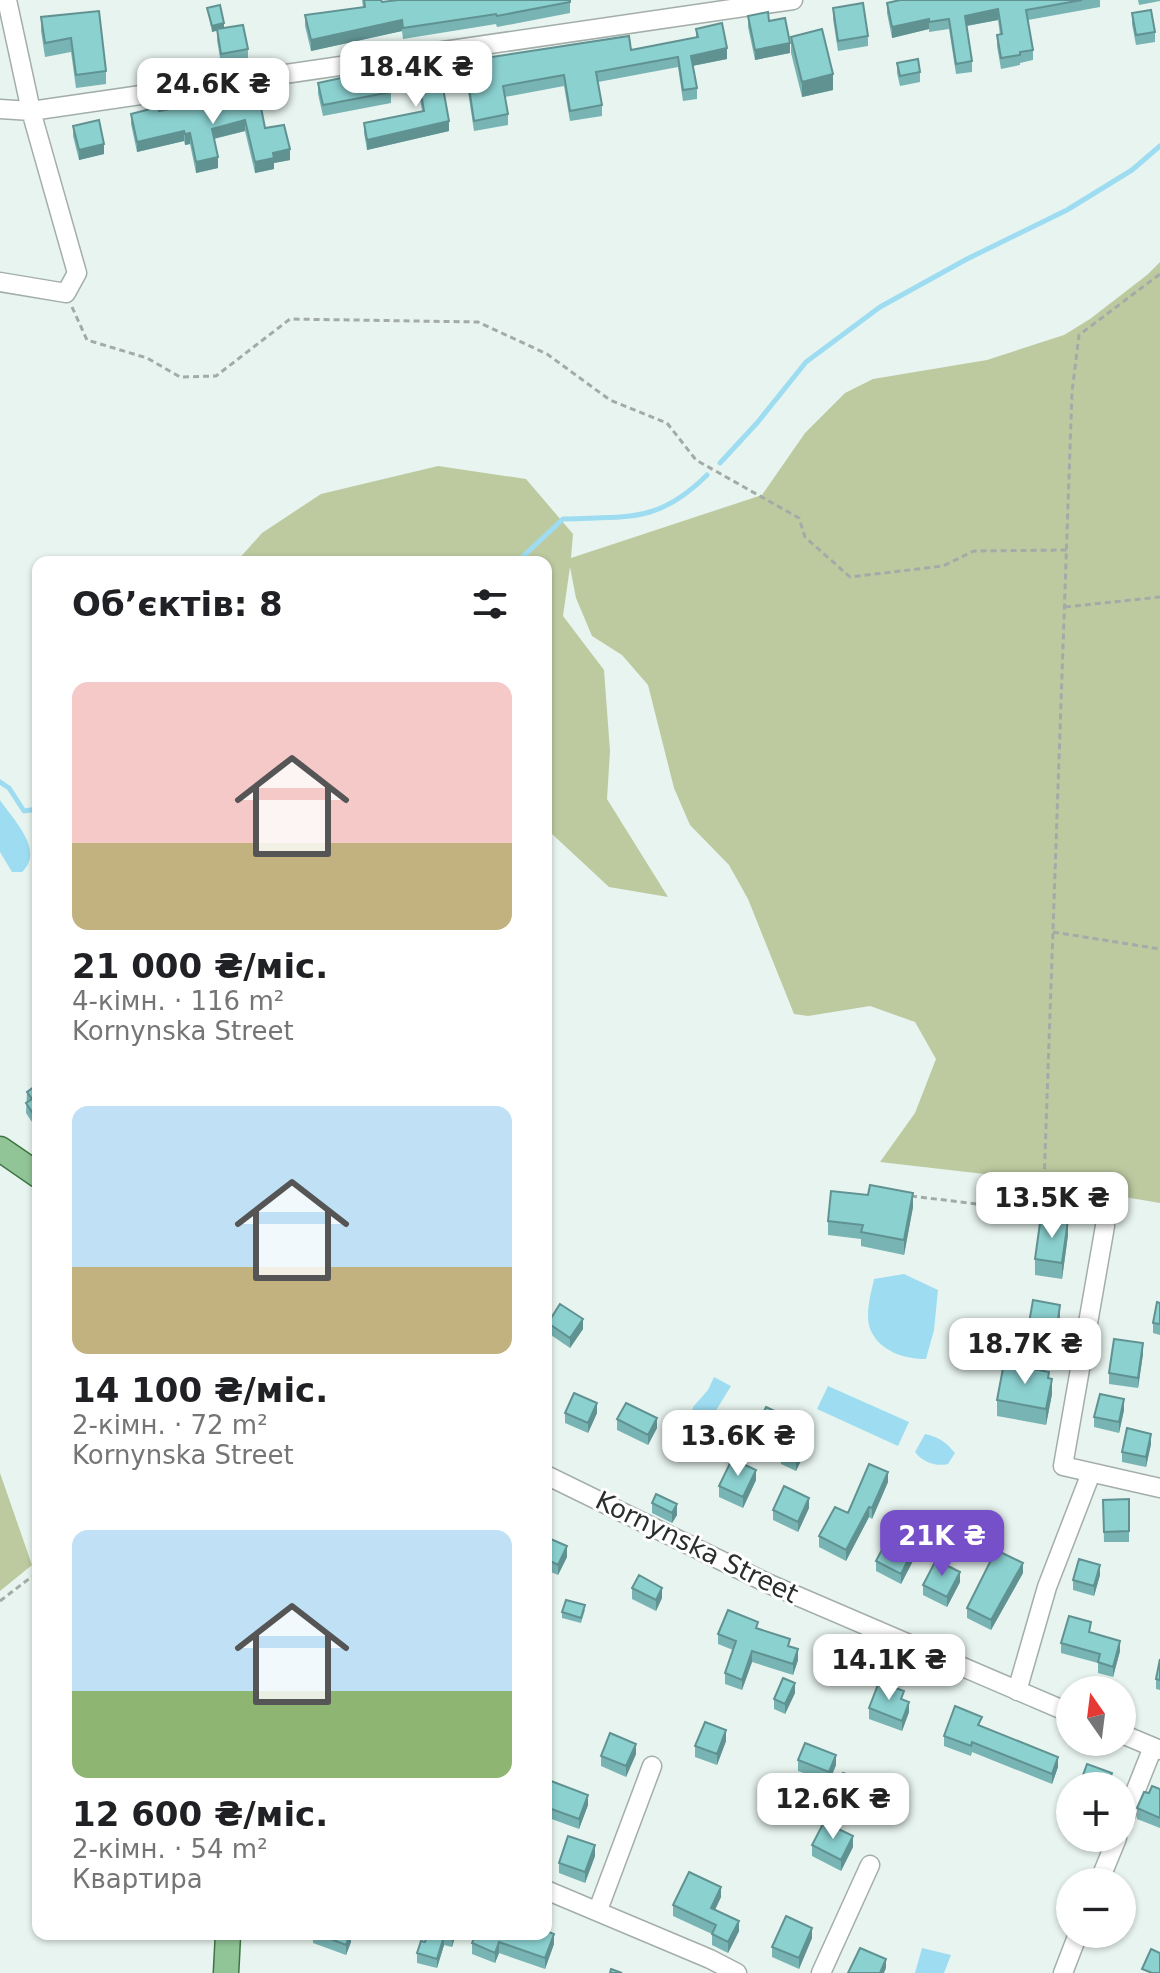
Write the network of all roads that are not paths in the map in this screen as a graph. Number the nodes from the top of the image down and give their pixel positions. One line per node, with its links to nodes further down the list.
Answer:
1 (7, 0): 4 (street)
2 (793, 0): 4 (street)
3 (0, 109): 4 (street)
4 (31, 111): 5 (street)
5 (0, 282)
6 (0, 1149): 7 (main road)
7 (32, 1171)
8 (1105, 1226): 9 (street)
9 (1091, 1473): 11 (street); 12 (street)
10 (552, 1478): 12 (street, Kornynska Street)
11 (1160, 1488)
12 (1017, 1691): 13 (street, Kornynska Street)
13 (1056, 1707)
14 (1136, 1740): 15 (street)
15 (1157, 1749): 17 (street)
16 (652, 1766): 20 (street)
17 (1136, 1795)
18 (870, 1865): 25 (street)
19 (552, 1892): 20 (street)
20 (598, 1910): 24 (street)
21 (228, 1940): 23 (main road)
22 (1073, 1948): 26 (street)
23 (226, 1973)
24 (737, 1973)
25 (821, 1973)
26 (1063, 1973)

